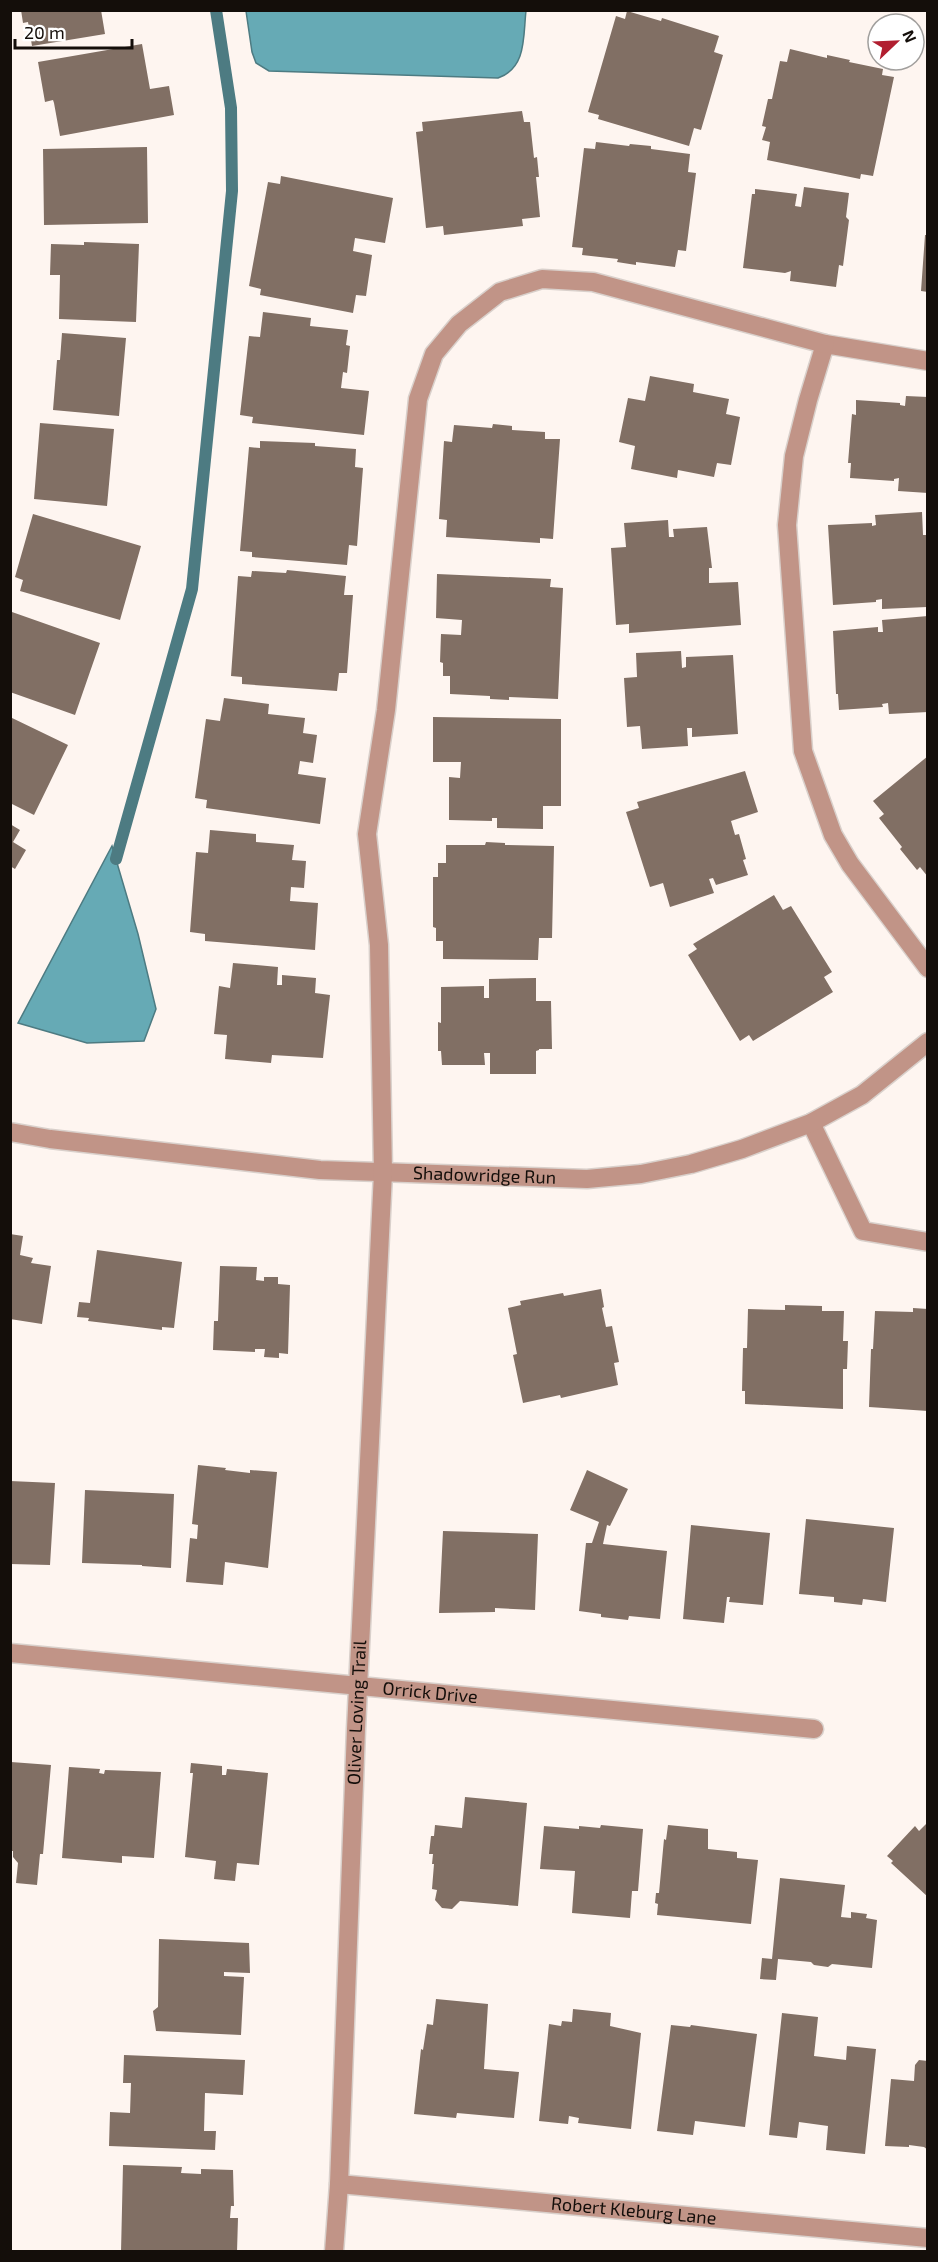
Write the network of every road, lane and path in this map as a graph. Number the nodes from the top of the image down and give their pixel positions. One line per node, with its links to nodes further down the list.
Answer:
1 (825, 344): 2 (street, Oliver Loving Trail); 3 (street); 7 (street, Oliver Loving Trail)
2 (927, 361)
3 (927, 968)
4 (927, 1042): 5 (street, Shadowridge Run)
5 (811, 1124): 7 (street, Shadowridge Run); 8 (street)
6 (10, 1132): 7 (street, Shadowridge Run)
7 (383, 1173): 10 (street, Oliver Loving Trail)
8 (927, 1242)
9 (10, 1653): 10 (street, Orrick Drive)
10 (358, 1685): 11 (street, Orrick Drive); 12 (street, Oliver Loving Trail)
11 (814, 1729)
12 (339, 2184): 13 (street, Robert Kleburg Lane); 14 (street, Oliver Loving Trail)
13 (927, 2238)
14 (334, 2252)

